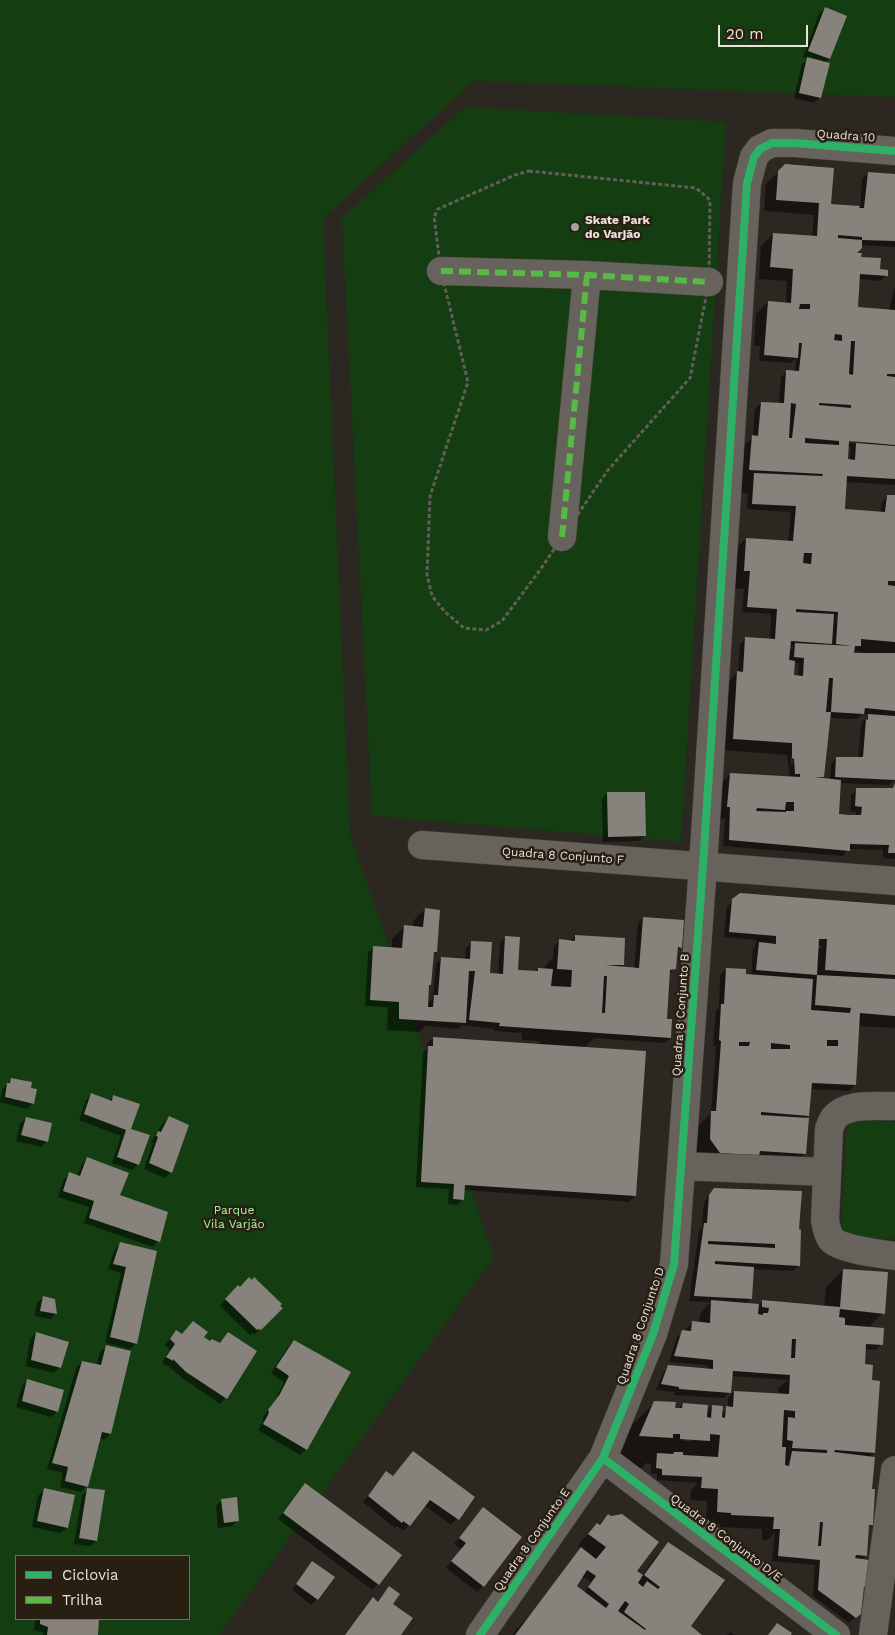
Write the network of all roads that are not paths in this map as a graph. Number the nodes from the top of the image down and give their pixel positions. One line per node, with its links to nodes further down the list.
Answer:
1 (895, 151): 7 (street, Quadra 10)
2 (441, 271): 3 (street)
3 (587, 274): 4 (street); 5 (street)
4 (709, 282)
5 (562, 537)
6 (422, 845): 7 (street, Quadra 8 Conjunto F)
7 (703, 866): 8 (street, Quadra 8 Conjunto F); 10 (street, Quadra 8 Conjunto B)
8 (895, 881)
9 (895, 1106): 11 (street)
10 (681, 1166): 11 (street); 13 (street, Quadra 8 Conjunto D)
11 (826, 1172): 12 (street)
12 (895, 1256)
13 (603, 1458): 16 (street, Quadra 8 Conjunto E); 17 (street, Quadra 8 Conjunto D/E)
14 (895, 1470): 15 (street)
15 (888, 1580): 18 (street)
16 (480, 1635)
17 (836, 1635)
18 (873, 1635)

